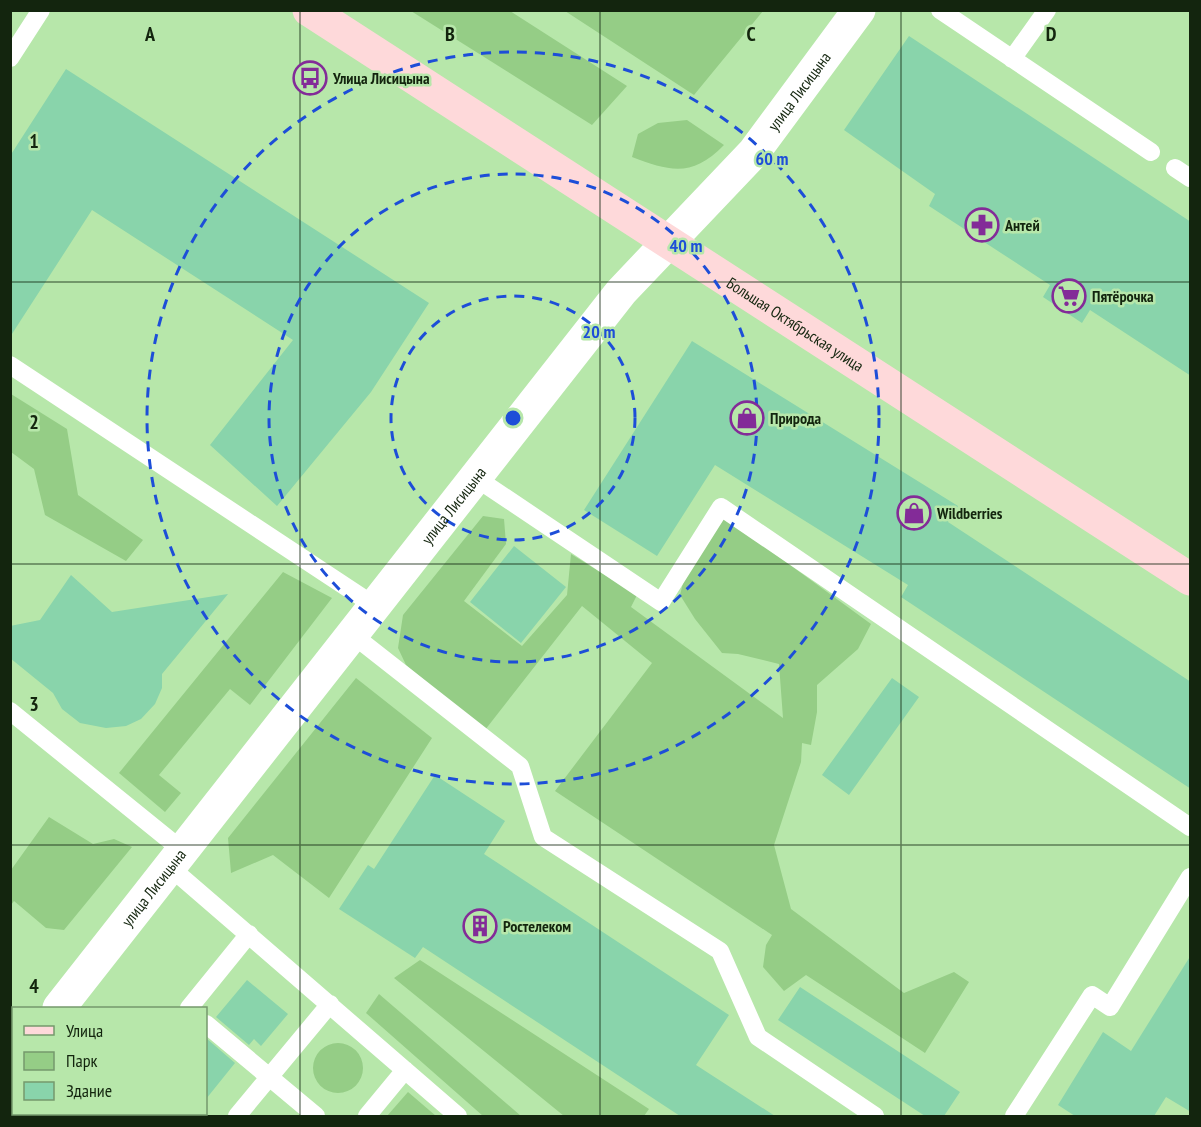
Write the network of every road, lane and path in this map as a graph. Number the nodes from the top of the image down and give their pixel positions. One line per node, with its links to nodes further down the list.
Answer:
1 (41, 10): 6 (lane)
2 (309, 10): 11 (main road, Большая Октябрьская улица)
3 (859, 10): 11 (street, улица Лисицына)
4 (940, 10): 7 (lane)
5 (1047, 10): 7 (lane)
6 (10, 58)
7 (1012, 59): 8 (lane)
8 (1151, 152)
9 (1175, 168): 10 (lane)
10 (1191, 178)
11 (669, 242): 13 (street, улица Лисицына); 14 (main road, Большая Октябрьская улица)
12 (10, 365): 15 (lane)
13 (476, 478): 15 (street, улица Лисицына); 18 (lane)
14 (1191, 579)
15 (375, 606): 16 (street, улица Лисицына)
16 (353, 635): 19 (street, улица Лисицына); 32 (lane)
17 (10, 711): 19 (lane)
18 (1191, 827)
19 (177, 860): 21 (lane); 23 (street, улица Лисицына)
20 (1191, 877): 33 (lane)
21 (249, 934): 22 (lane); 24 (lane)
22 (330, 1004): 26 (lane); 27 (lane)
23 (60, 1007)
24 (190, 1007)
25 (207, 1025): 27 (lane)
26 (405, 1070): 30 (lane); 31 (lane)
27 (269, 1077): 28 (lane); 29 (lane)
28 (237, 1116)
29 (316, 1116)
30 (367, 1116)
31 (458, 1116)
32 (875, 1116)
33 (1014, 1116)

